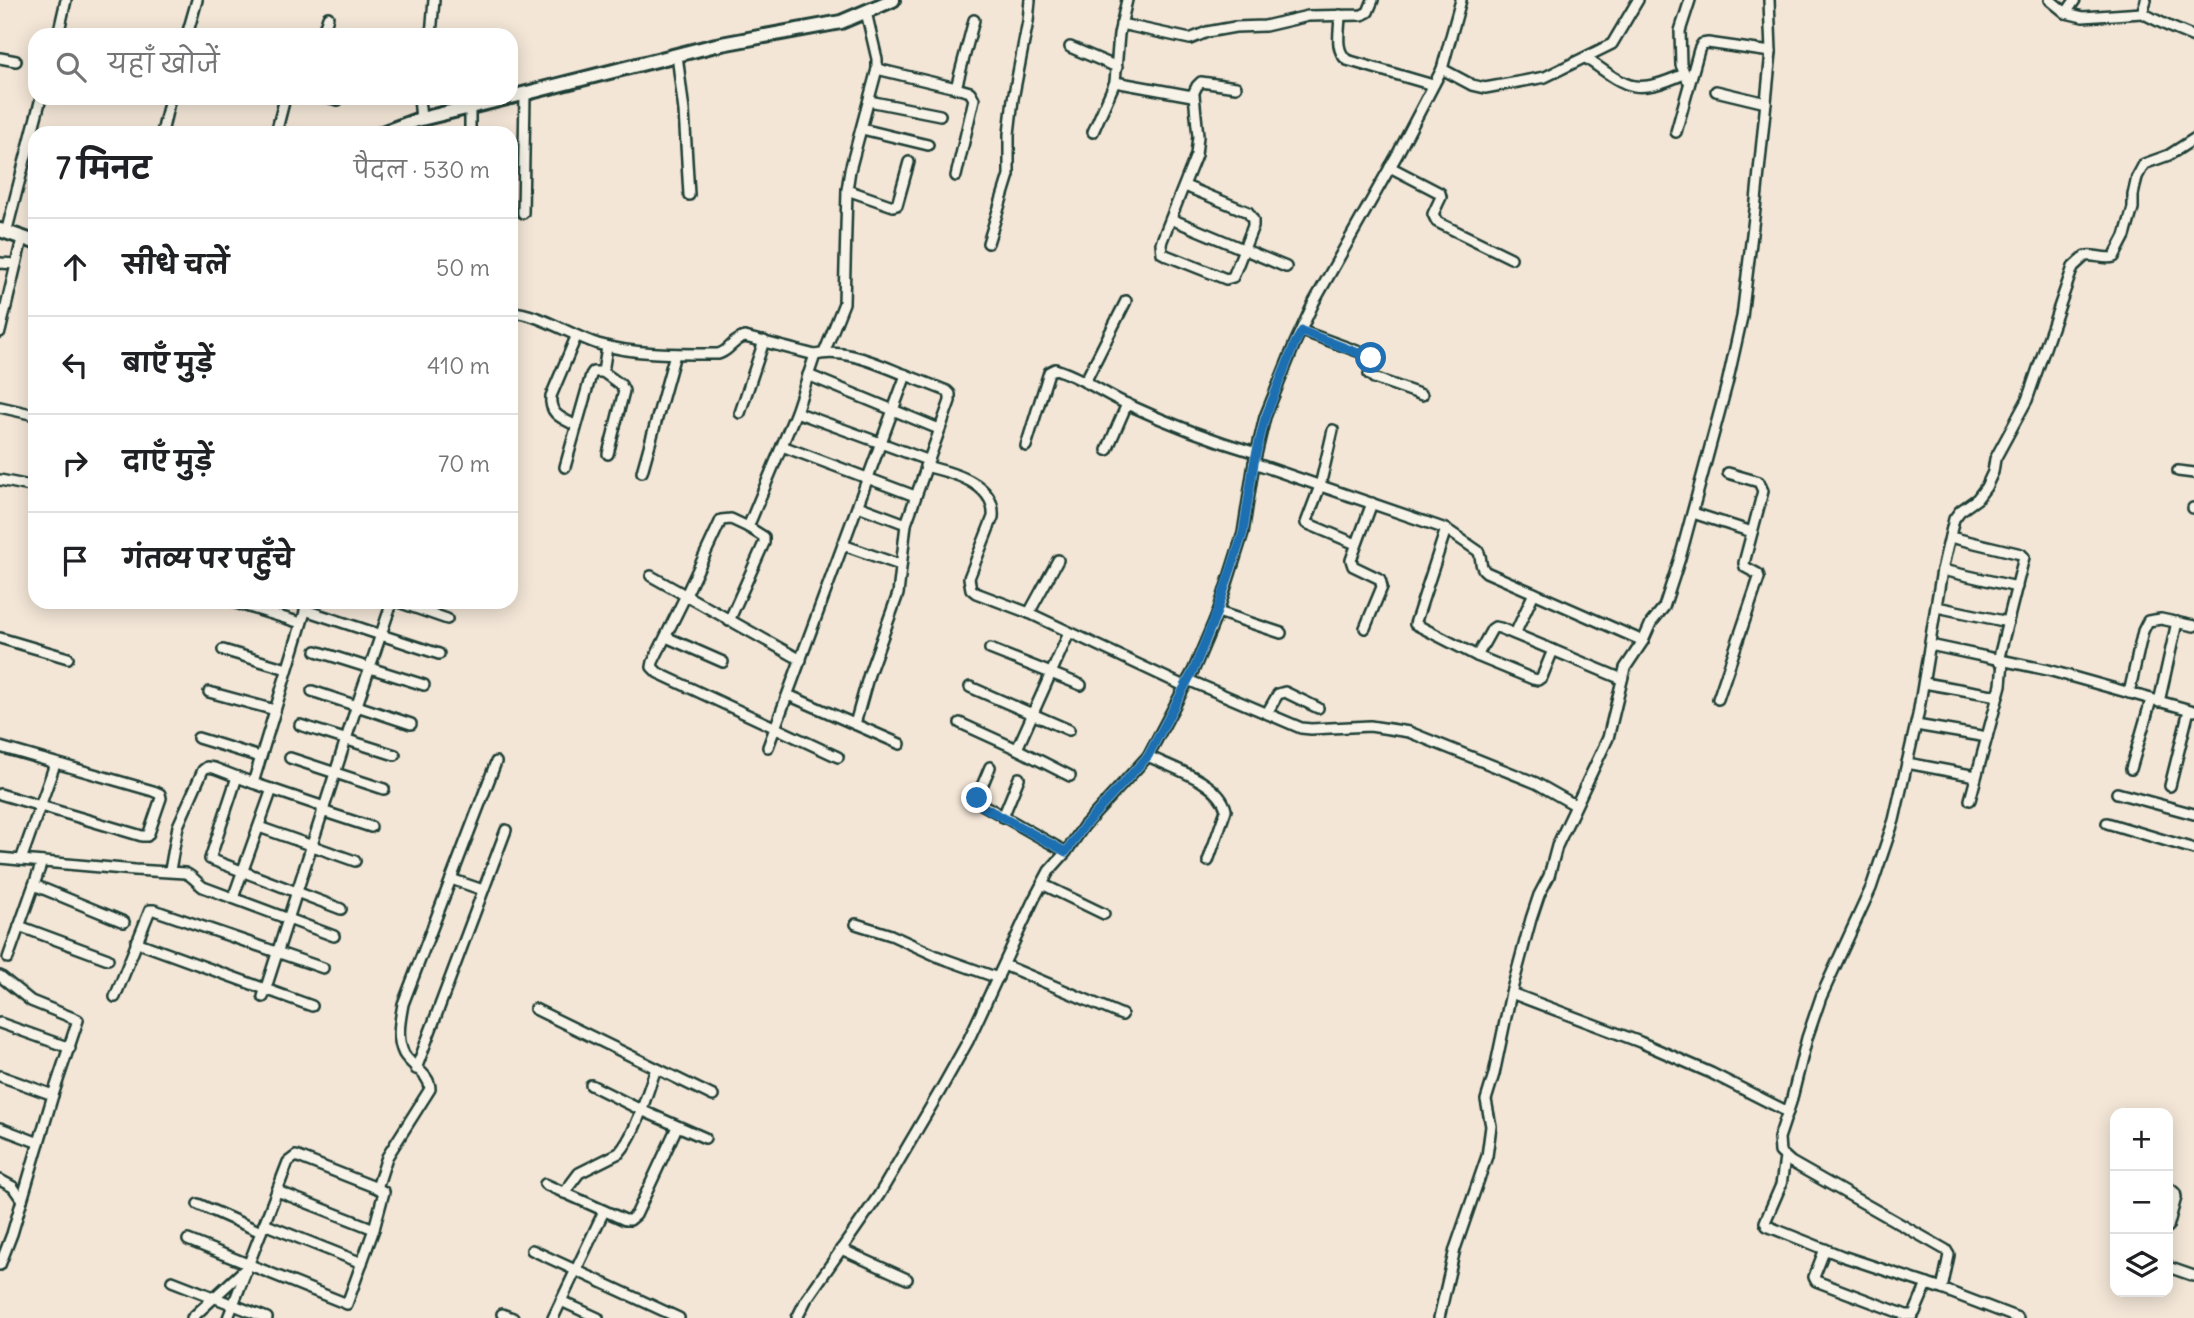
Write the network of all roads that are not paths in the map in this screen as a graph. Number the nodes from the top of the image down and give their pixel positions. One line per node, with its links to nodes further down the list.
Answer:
1 (66, 0): 22 (street)
2 (197, 0): 23 (street)
3 (434, 0): 25 (street)
4 (893, 0): 15 (street)
5 (1030, 0): 77 (street)
6 (1127, 0): 21 (street)
7 (1373, 0): 18 (street)
8 (1461, 0): 35 (street)
9 (1638, 0): 31 (street)
10 (1690, 0): 36 (street)
11 (1769, 0): 28 (street)
12 (2050, 0): 16 (street)
13 (2076, 0): 16 (street)
14 (2146, 0): 17 (street)
15 (866, 12): 29 (street); 34 (street)
16 (2066, 13): 17 (street)
17 (2143, 13): 26 (street)
18 (1340, 15): 21 (street); 38 (street)
19 (328, 17): 24 (street)
20 (974, 20): 40 (street)
21 (1121, 24): 33 (street)
22 (60, 28)
23 (189, 28)
24 (324, 28)
25 (432, 28)
26 (2194, 37)
27 (1070, 47): 33 (street)
28 (1771, 52): 36 (street); 46 (street)
29 (677, 55): 42 (street); 71 (street)
30 (0, 58): 32 (street)
31 (1586, 58): 35 (street); 36 (street)
32 (16, 61)
33 (1117, 67): 37 (street)
34 (877, 69): 40 (street); 45 (street)
35 (1442, 69): 38 (street)
36 (1687, 78): 62 (street)
37 (1115, 82): 43 (street); 61 (street)
38 (1433, 85): 67 (street)
39 (1236, 87): 43 (street)
40 (956, 88): 68 (street)
41 (1716, 91): 46 (street)
42 (525, 94): 44 (street); 72 (street)
43 (1194, 94): 69 (street)
44 (518, 95)
45 (869, 101): 53 (street); 60 (street)
46 (1766, 103): 125 (street)
47 (39, 105): 55 (street)
48 (168, 105): 56 (street)
49 (283, 105): 57 (street)
50 (420, 105): 54 (street)
51 (478, 105): 52 (street)
52 (470, 107): 54 (street); 59 (street)
53 (940, 115)
54 (421, 119): 58 (street)
55 (33, 126)
56 (164, 126)
57 (278, 126)
58 (402, 126)
59 (470, 126)
60 (862, 129): 65 (street); 70 (street)
61 (1093, 132)
62 (1676, 132)
63 (2194, 139): 130 (street)
64 (28, 144): 74 (street)
65 (928, 145)
66 (909, 162): 70 (street)
67 (1390, 167): 79 (street); 85 (street)
68 (956, 176)
69 (1185, 186): 73 (street); 78 (street)
70 (847, 190): 91 (street)
71 (689, 195)
72 (523, 213)
73 (1171, 219): 78 (street); 78 (street)
74 (3, 231): 75 (street)
75 (28, 241)
76 (28, 243): 81 (street)
77 (988, 243)
78 (1244, 249): 82 (street)
79 (1511, 258)
80 (0, 263): 81 (street)
81 (16, 264): 86 (street)
82 (1286, 267)
83 (1126, 302): 95 (street)
84 (518, 312): 87 (street)
85 (1302, 331): 96 (street); 111 (street)
86 (0, 332)
87 (576, 337): 89 (street); 103 (street)
88 (764, 341): 90 (street); 91 (street); 102 (street)
89 (607, 347): 90 (street); 92 (street)
90 (675, 354): 115 (street)
91 (820, 354): 93 (street); 94 (street)
92 (603, 372): 103 (street); 110 (street)
93 (906, 375): 99 (street); 104 (street)
94 (808, 376): 99 (street); 100 (street)
95 (1085, 382): 97 (street); 108 (street)
96 (1422, 395)
97 (1127, 404): 109 (street); 111 (street)
98 (0, 407): 101 (street)
99 (894, 411): 104 (street); 106 (street)
100 (796, 412): 106 (street); 107 (street)
101 (28, 413)
102 (740, 413)
103 (575, 425): 113 (street)
104 (939, 429): 112 (street)
105 (1334, 430): 121 (street)
106 (881, 445): 112 (street); 119 (street)
107 (782, 446): 119 (street); 127 (street)
108 (1026, 446)
109 (1107, 450)
110 (608, 454)
111 (1255, 458): 121 (street); 146 (street)
112 (926, 463): 122 (street); 147 (street)
113 (565, 467)
114 (2178, 471): 117 (street)
115 (642, 472)
116 (1728, 473): 129 (street)
117 (2194, 473)
118 (0, 480): 120 (street)
119 (868, 480): 122 (street); 124 (street)
120 (28, 486)
121 (1320, 486): 123 (street); 131 (street)
122 (915, 496): 126 (street)
123 (1372, 503): 128 (street); 131 (street)
124 (858, 506): 126 (street); 132 (street)
125 (1693, 513): 129 (street); 161 (street)
126 (906, 524): 134 (street)
127 (748, 527): 139 (street); 149 (street)
128 (1446, 529): 138 (street); 168 (street)
129 (1752, 532): 187 (street)
130 (1950, 537): 135 (street); 137 (street)
131 (1356, 544): 154 (street)
132 (844, 545): 134 (street); 170 (street)
133 (1058, 560): 147 (street)
134 (900, 565): 198 (street)
135 (1942, 570): 137 (street); 140 (street)
136 (651, 576): 139 (street)
137 (2017, 587): 150 (street)
138 (1534, 593): 157 (street); 161 (street)
139 (687, 596): 149 (street); 159 (street)
140 (1937, 607): 150 (street); 162 (street)
141 (256, 609): 152 (street)
142 (306, 609): 152 (street)
143 (314, 609): 158 (street)
144 (390, 609): 158 (street)
145 (418, 609): 148 (street)
146 (1217, 612): 156 (street); 177 (street)
147 (1029, 613): 155 (street)
148 (447, 619)
149 (729, 621): 170 (street)
150 (2008, 622): 171 (street)
151 (2177, 622): 153 (street); 184 (street); 188 (street)
152 (301, 623): 173 (street)
153 (2194, 626)
154 (1365, 628)
155 (1069, 633): 175 (street); 177 (street)
156 (1281, 633)
157 (1516, 634): 165 (street); 168 (street)
158 (380, 636): 167 (street); 174 (street)
159 (666, 636): 172 (street); 200 (street)
160 (0, 638): 169 (street)
161 (1643, 641): 176 (street)
162 (1930, 645): 171 (street); 178 (street)
163 (990, 649): 175 (street)
164 (223, 650): 173 (street)
165 (1553, 650): 168 (street); 176 (street)
166 (316, 651): 174 (street)
167 (439, 654)
168 (1477, 656)
169 (68, 658)
170 (801, 660): 185 (street)
171 (2001, 661): 184 (street); 186 (street)
172 (723, 662)
173 (287, 669): 191 (street)
174 (369, 669): 179 (street); 189 (street)
175 (1051, 675): 180 (street); 194 (street)
176 (1622, 679): 231 (street)
177 (1186, 683): 193 (street); 210 (street)
178 (1924, 683): 186 (street); 199 (street)
179 (424, 685)
180 (1081, 685)
181 (970, 687): 194 (street)
182 (312, 691): 189 (street)
183 (209, 692): 191 (street)
184 (2129, 693): 188 (street)
185 (788, 695): 198 (street); 200 (street)
186 (1998, 696): 202 (street)
187 (1718, 699)
188 (2155, 701): 192 (street); 218 (street)
189 (357, 705): 197 (street); 204 (street)
190 (1318, 708): 193 (street)
191 (275, 710): 211 (street)
192 (2191, 711): 225 (street)
193 (1267, 713): 231 (street)
194 (1033, 714): 201 (street); 208 (street)
195 (960, 723): 208 (street)
196 (300, 724): 204 (street)
197 (411, 724)
198 (855, 724): 205 (street)
199 (1916, 725): 202 (street); 215 (street)
200 (775, 729): 207 (street); 212 (street)
201 (1069, 730)
202 (1987, 737): 221 (street)
203 (198, 738): 211 (street)
204 (346, 739): 209 (street); 219 (street)
205 (900, 744)
206 (0, 747): 216 (street)
207 (768, 747)
208 (1017, 748): 220 (street)
209 (395, 755)
210 (1148, 756): 242 (street); 246 (street)
211 (260, 757): 224 (street)
212 (838, 757)
213 (290, 758): 219 (street)
214 (496, 762): 250 (street)
215 (1907, 763): 221 (street); 286 (street)
216 (55, 764): 232 (street); 232 (street)
217 (990, 767): 235 (street)
218 (2131, 769)
219 (335, 772): 227 (street); 233 (street)
220 (1070, 776)
221 (1976, 776): 230 (street)
222 (237, 777): 224 (street); 248 (street); 249 (street)
223 (1019, 778): 235 (street)
224 (253, 783): 226 (street)
225 (2170, 786)
226 (272, 789): 233 (street); 237 (street)
227 (384, 789)
228 (2117, 793): 234 (street)
229 (0, 794): 232 (street)
230 (1970, 800)
231 (1575, 805): 272 (street)
232 (40, 807): 244 (street)
233 (323, 809): 238 (street); 240 (street)
234 (2194, 814)
235 (1003, 817): 242 (street)
236 (2107, 823): 241 (street)
237 (259, 827): 240 (street); 249 (street)
238 (370, 827)
239 (506, 830): 253 (street)
240 (311, 846): 245 (street); 254 (street)
241 (2194, 849)
242 (1066, 852): 251 (street)
243 (0, 858): 244 (street)
244 (21, 860): 247 (street)
245 (355, 861)
246 (1208, 861)
247 (42, 862): 248 (street); 252 (street)
248 (170, 870): 255 (street)
249 (242, 873): 254 (street); 255 (street)
250 (451, 879): 253 (street); 279 (street)
251 (1042, 884): 257 (street); 267 (street)
252 (34, 885): 259 (street); 261 (street)
253 (483, 890): 279 (street)
254 (296, 891): 256 (street); 258 (street)
255 (233, 898): 258 (street)
256 (341, 909)
257 (1104, 915)
258 (288, 918): 262 (street); 264 (street)
259 (124, 922)
260 (856, 924): 270 (street)
261 (19, 926): 265 (street); 266 (street)
262 (334, 936)
263 (136, 942): 264 (street); 271 (street); 273 (street)
264 (277, 952): 268 (street); 271 (street)
265 (8, 958)
266 (108, 959)
267 (1004, 965): 270 (street); 276 (street)
268 (323, 968)
269 (0, 975): 278 (street)
270 (998, 978): 305 (street)
271 (264, 992): 274 (street)
272 (1511, 993): 286 (street); 330 (street)
273 (115, 997)
274 (312, 1006)
275 (535, 1009): 280 (street)
276 (1122, 1015)
277 (0, 1023): 278 (street)
278 (70, 1048): 283 (street)
279 (416, 1069): 294 (street)
280 (656, 1069): 284 (street); 285 (street)
281 (0, 1076): 283 (street)
282 (591, 1085): 285 (street)
283 (53, 1095): 290 (street)
284 (713, 1096)
285 (641, 1110): 287 (street); 297 (street)
286 (1787, 1112): 291 (street)
287 (677, 1127): 289 (street); 301 (street)
288 (0, 1128): 290 (street)
289 (705, 1138)
290 (39, 1143): 298 (street)
291 (1785, 1158): 306 (street); 317 (street)
292 (0, 1181): 298 (street)
293 (545, 1184): 297 (street)
294 (377, 1188): 295 (street); 303 (street)
295 (277, 1191): 302 (street); 303 (street)
296 (2173, 1191): 300 (street)
297 (564, 1193): 301 (street)
298 (22, 1200): 309 (street)
299 (198, 1203): 302 (street)
300 (2173, 1208)
301 (604, 1211): 311 (street)
302 (262, 1228): 308 (street); 310 (street)
303 (374, 1229): 308 (street)
304 (188, 1240): 310 (street)
305 (841, 1249): 314 (street); 329 (street)
306 (1825, 1249): 316 (street); 316 (street)
307 (532, 1250): 311 (street)
308 (362, 1263): 310 (street)
309 (0, 1265)
310 (248, 1266): 318 (street); 320 (street)
311 (576, 1269): 319 (street); 328 (street)
312 (2173, 1269): 313 (street)
313 (2194, 1276)
314 (907, 1279)
315 (172, 1281): 318 (street)
316 (1927, 1284): 317 (street)
317 (1942, 1289): 331 (street)
318 (215, 1298): 320 (street); 322 (street)
319 (561, 1301): 326 (street); 327 (street)
320 (233, 1305): 323 (street); 324 (street)
321 (502, 1314): 325 (street)
322 (192, 1318)
323 (228, 1318)
324 (267, 1318)
325 (513, 1318)
326 (553, 1318)
327 (598, 1318)
328 (679, 1318)
329 (797, 1318)
330 (1439, 1318)
331 (2018, 1318)

